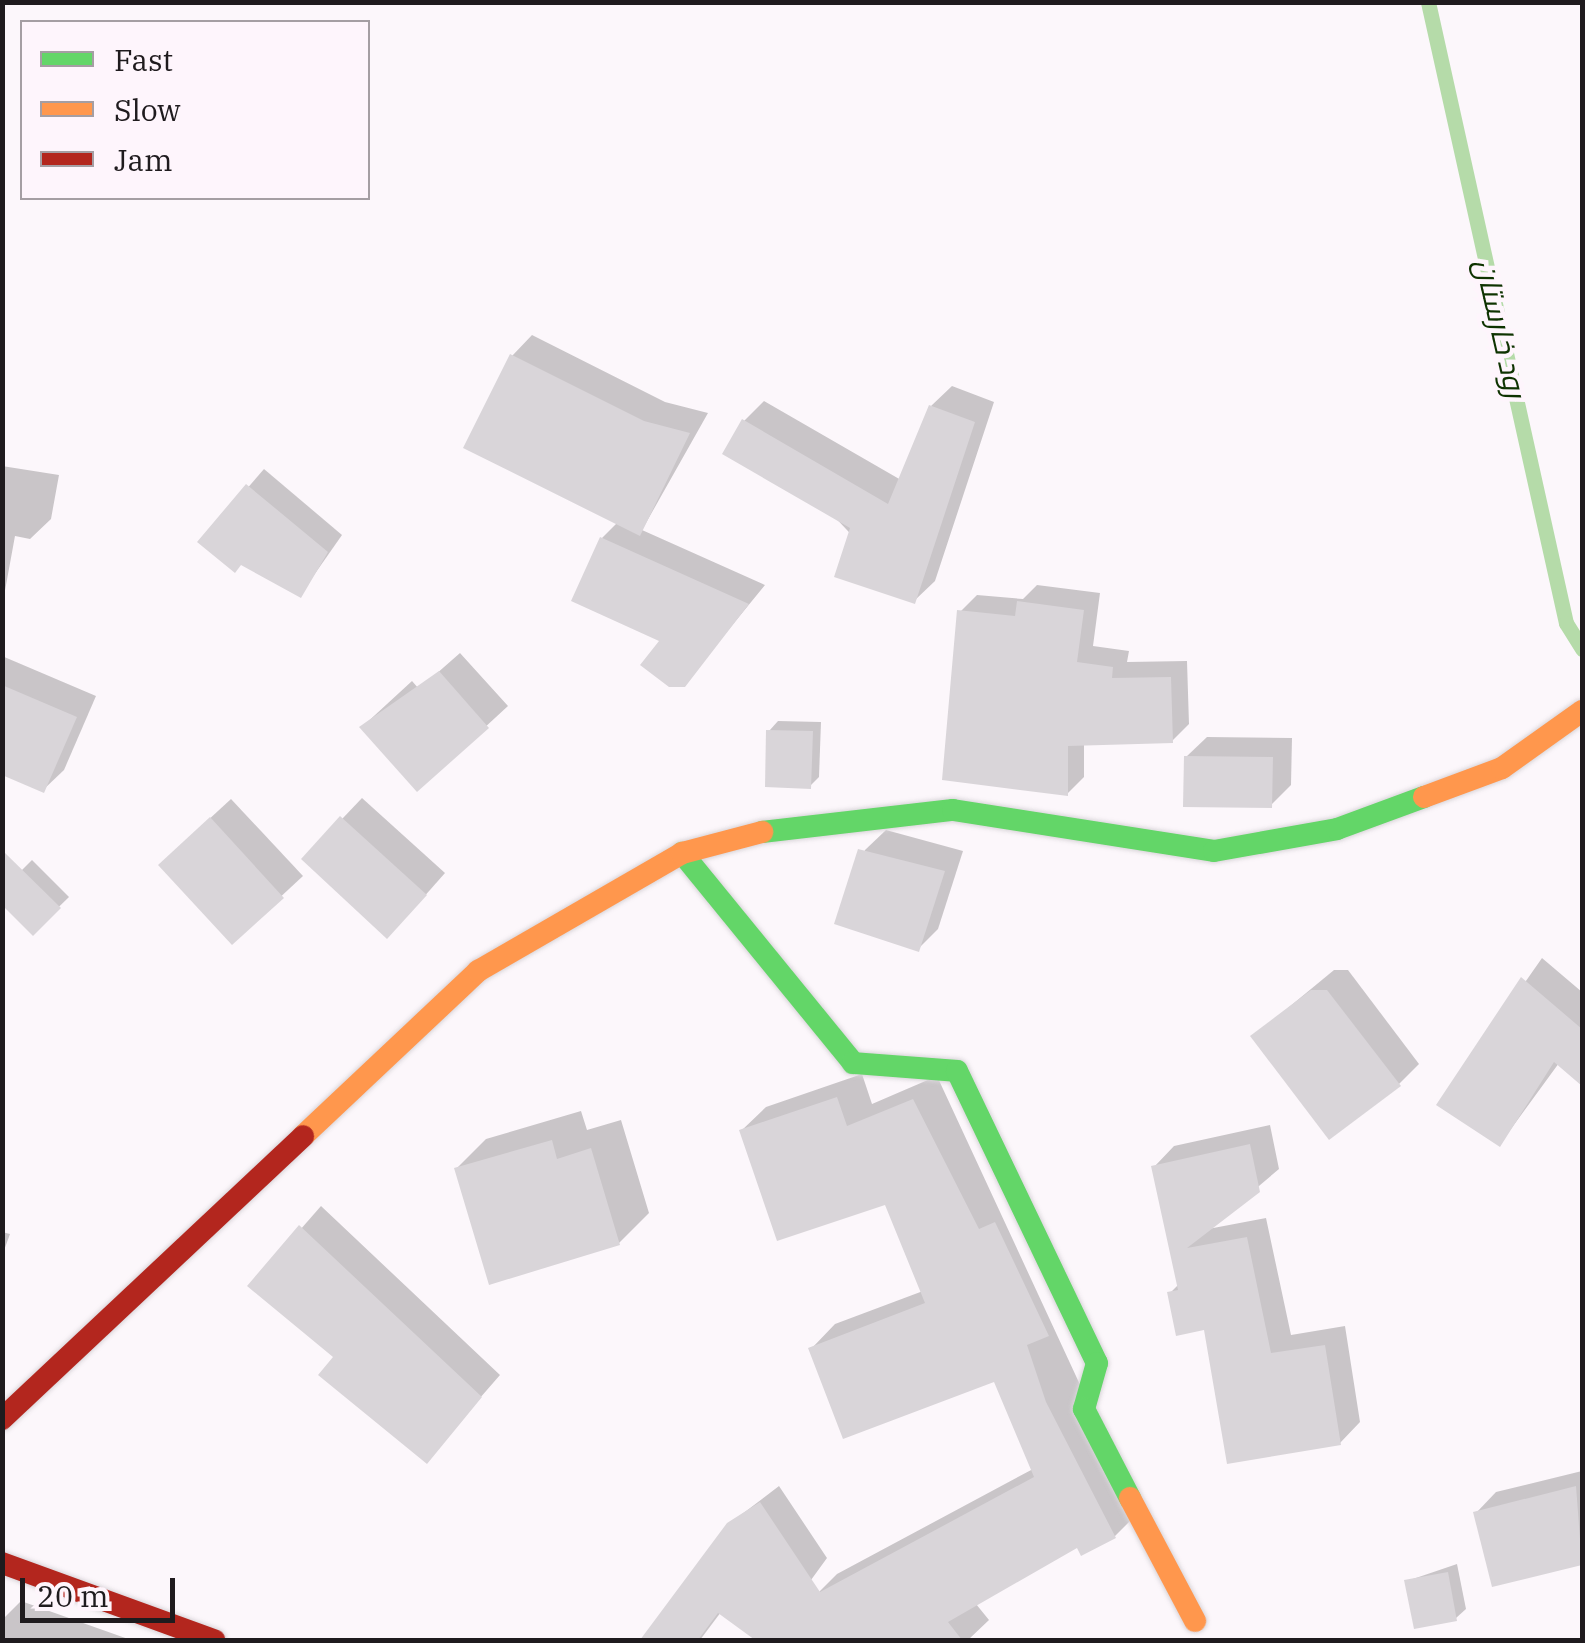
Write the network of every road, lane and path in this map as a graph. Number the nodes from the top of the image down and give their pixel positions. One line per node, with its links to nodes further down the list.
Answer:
1 (1582, 711): 2 (street)
2 (682, 853): 3 (street); 5 (street)
3 (2, 1418)
4 (2, 1563): 6 (street)
5 (1194, 1621)
6 (214, 1640)

